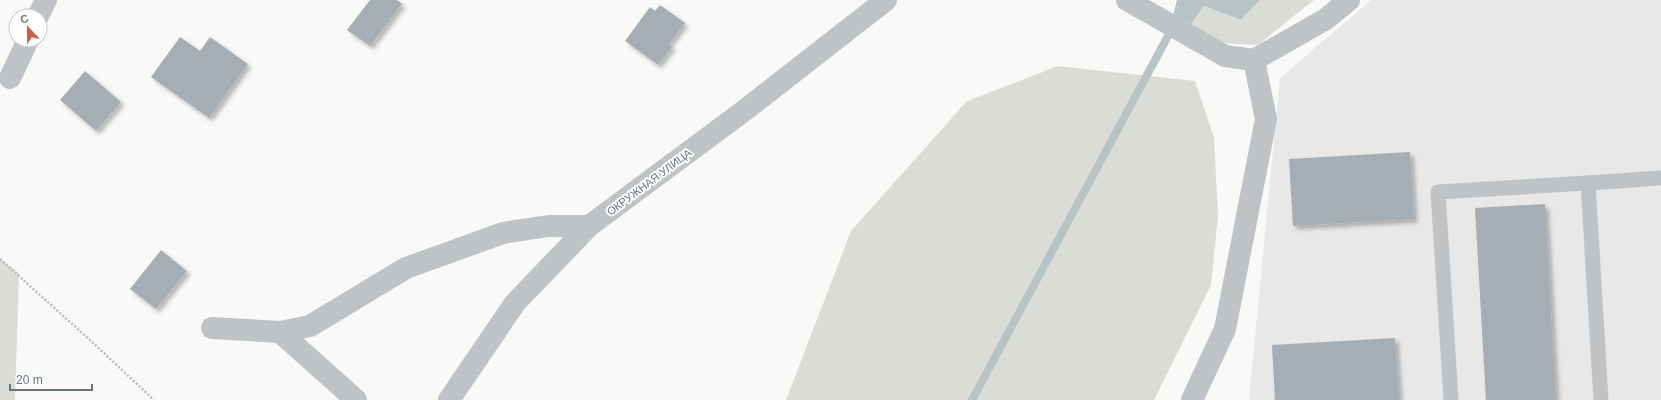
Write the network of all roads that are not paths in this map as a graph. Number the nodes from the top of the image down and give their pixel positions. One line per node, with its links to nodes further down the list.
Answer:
1 (886, 0): 9 (street, ОКРУЖНАЯ УЛИЦА)
2 (1127, 0): 5 (street)
3 (1350, 0): 5 (street)
4 (24, 48): 6 (street)
5 (1254, 60): 14 (street)
6 (10, 78)
7 (1661, 178): 8 (lane)
8 (1588, 183): 15 (lane); 16 (lane)
9 (588, 226): 11 (street); 13 (street, ОКРУЖНАЯ УЛИЦА)
10 (212, 328): 11 (street)
11 (280, 332): 12 (street)
12 (356, 400)
13 (449, 400)
14 (1192, 400)
15 (1451, 400)
16 (1601, 400)

